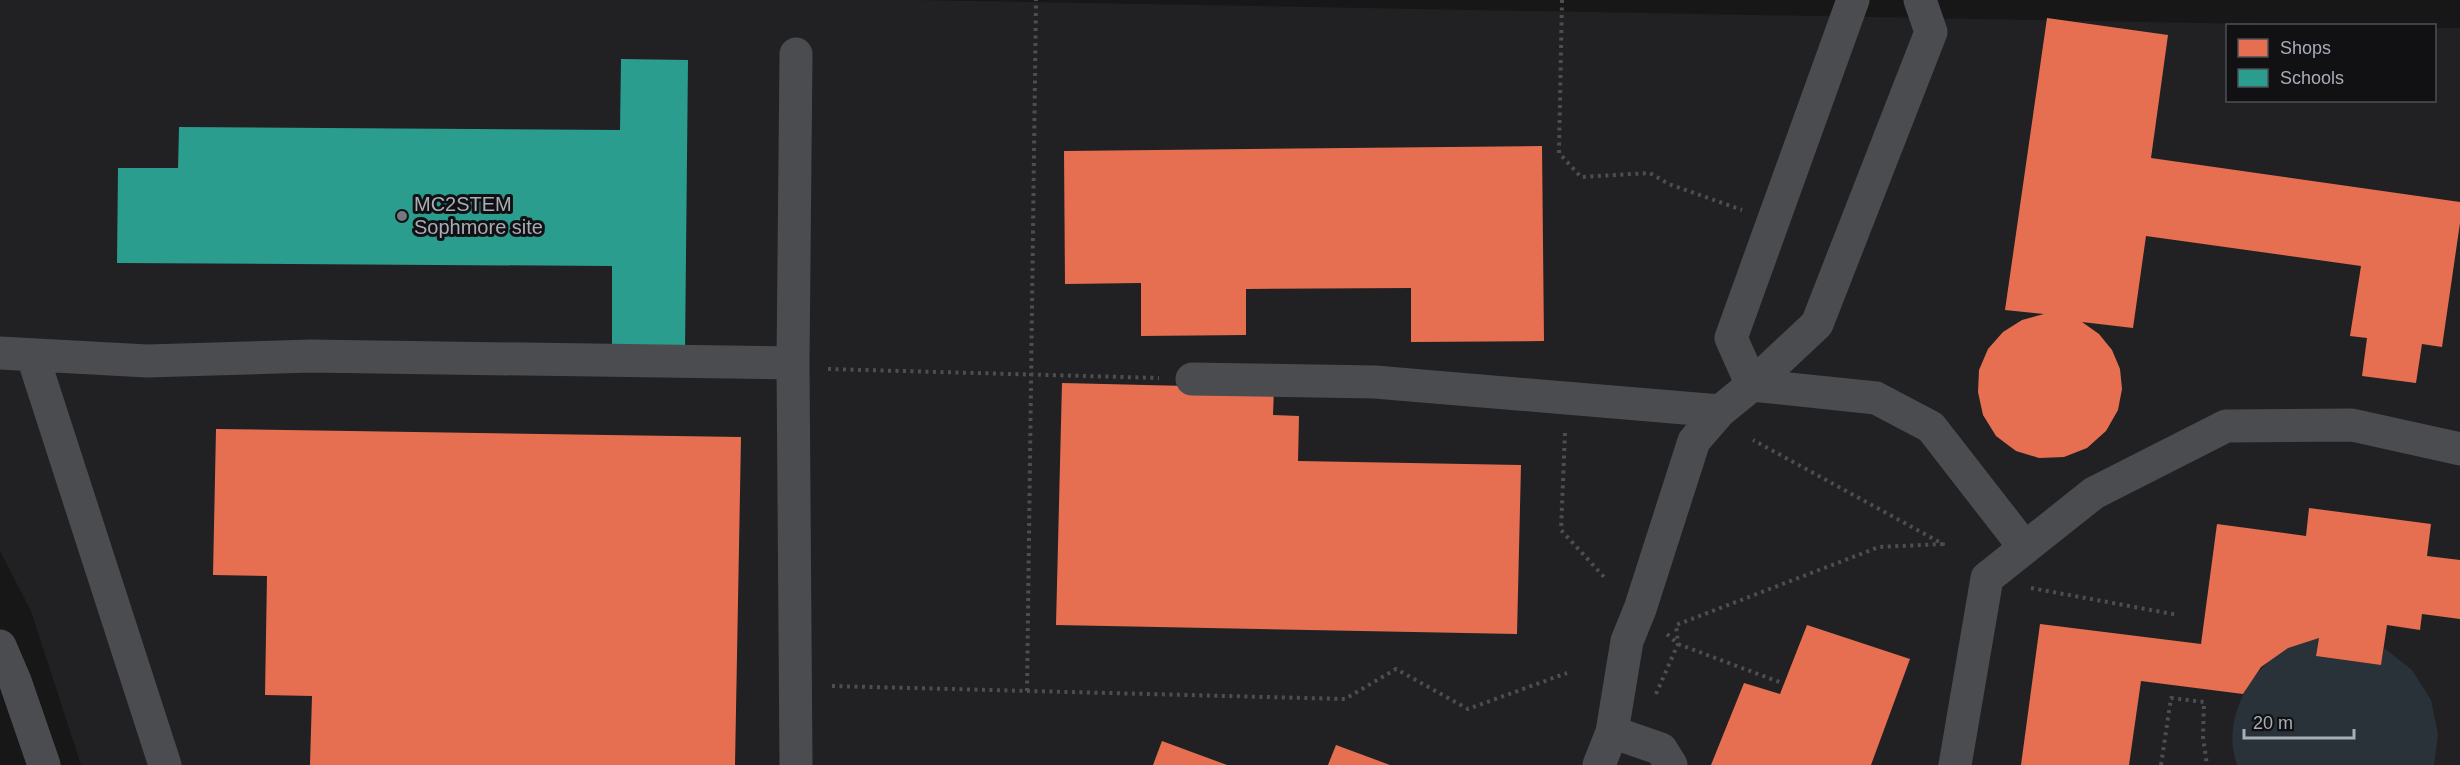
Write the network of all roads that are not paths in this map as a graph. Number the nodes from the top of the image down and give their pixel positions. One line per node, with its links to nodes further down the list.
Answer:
1 (1853, 0): 8 (street)
2 (1920, 0): 8 (street)
3 (796, 54): 6 (street)
4 (0, 353): 5 (street)
5 (33, 357): 6 (street); 15 (street)
6 (793, 363): 16 (street)
7 (1192, 379): 9 (street)
8 (1752, 385): 9 (street); 11 (street)
9 (1720, 411): 13 (street)
10 (2460, 449): 11 (street)
11 (2025, 548): 19 (street)
12 (0, 646): 14 (street)
13 (1612, 732): 17 (street); 18 (street)
14 (44, 765)
15 (165, 765)
16 (796, 765)
17 (1599, 765)
18 (1671, 765)
19 (1955, 765)

